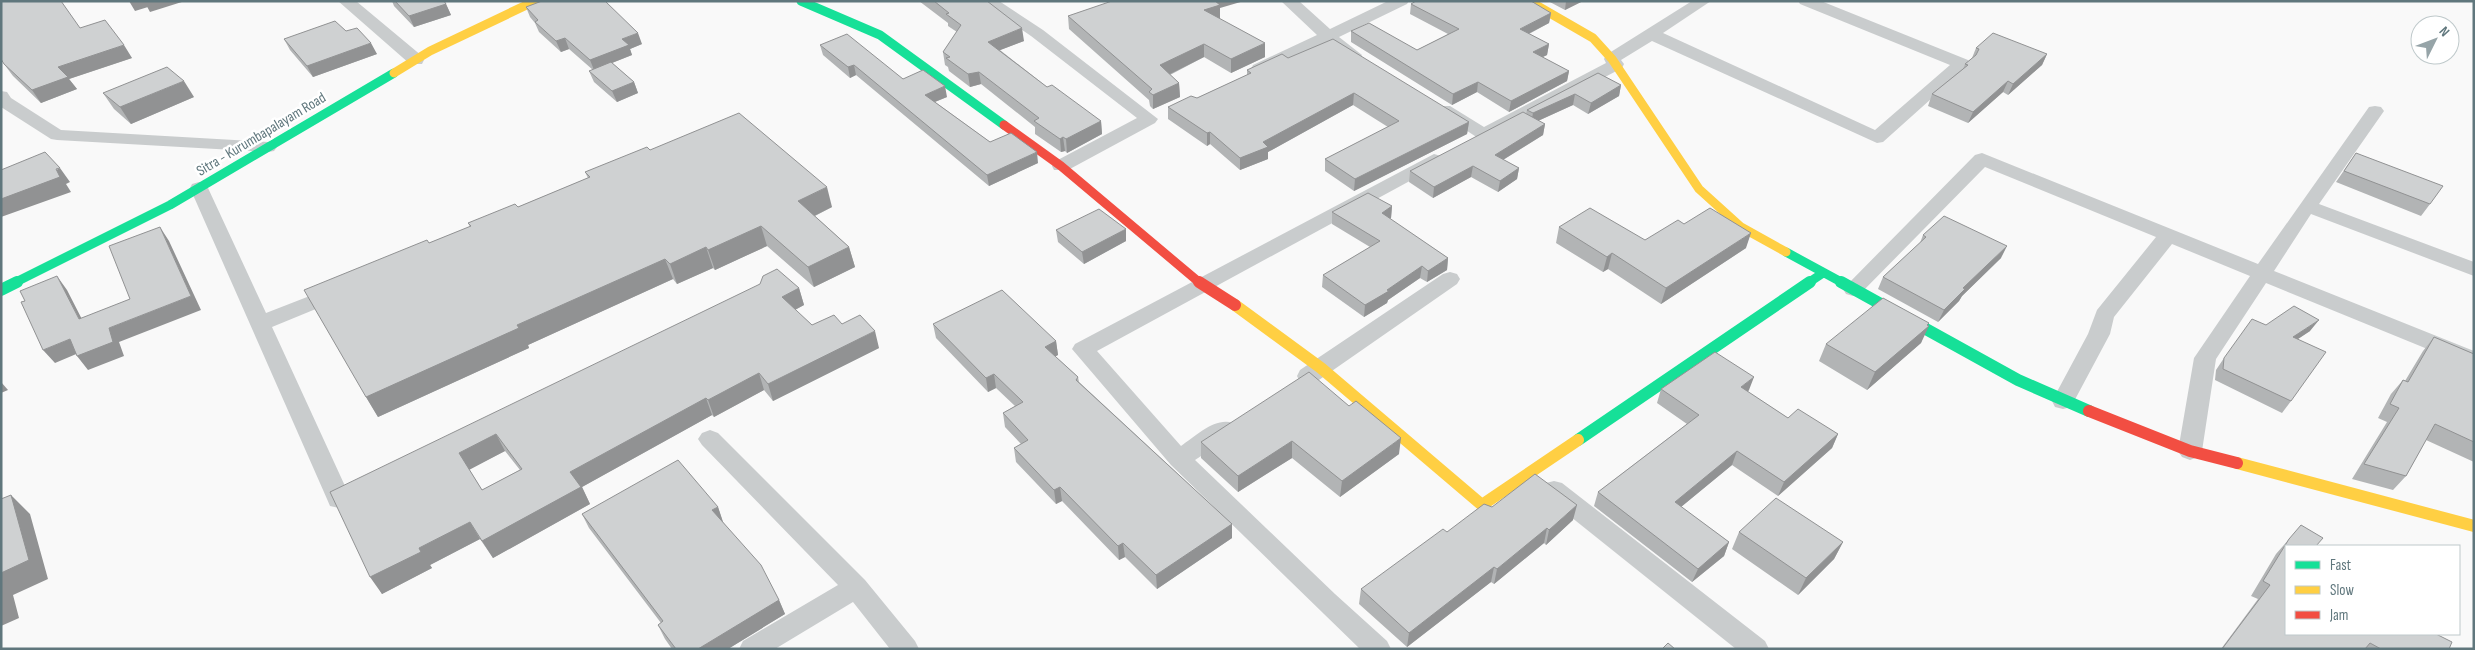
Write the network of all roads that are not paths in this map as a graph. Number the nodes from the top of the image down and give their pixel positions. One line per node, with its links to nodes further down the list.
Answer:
1 (346, 1): 12 (street)
2 (536, 1): 12 (street, Sitra - Kurumbapalayam Road)
3 (801, 1): 21 (street)
4 (988, 1): 21 (street)
5 (1289, 1): 11 (street)
6 (1401, 1): 11 (street)
7 (1529, 1): 13 (street)
8 (1806, 1): 10 (street)
9 (1697, 2): 10 (street)
10 (1651, 34): 13 (street)
11 (1327, 35): 14 (street); 15 (street)
12 (416, 60): 20 (street, Sitra - Kurumbapalayam Road)
13 (1614, 61): 19 (street); 27 (street)
14 (1366, 62)
15 (1244, 77)
16 (1, 96): 20 (street)
17 (1433, 103): 19 (street)
18 (2375, 112): 23 (street)
19 (1467, 143): 30 (street)
20 (268, 147): 22 (street, Sitra - Kurumbapalayam Road)
21 (1061, 166): 30 (street)
22 (199, 188): 32 (street, Sitra - Kurumbapalayam Road); 33 (street)
23 (2307, 206): 25 (street); 26 (street)
24 (2168, 235): 26 (street); 31 (street); 37 (street)
25 (2474, 269)
26 (2260, 272): 34 (street); 40 (street)
27 (1823, 273): 31 (street); 42 (street)
28 (1450, 279): 35 (street)
29 (360, 283): 33 (street)
30 (1201, 284): 35 (street); 41 (street)
31 (1853, 289): 37 (street)
32 (1, 290)
33 (260, 324): 43 (street)
34 (2474, 360)
35 (1321, 368): 36 (street); 42 (street)
36 (1287, 390)
37 (2063, 401): 40 (street)
38 (1246, 416): 41 (street)
39 (710, 439): 45 (street)
40 (2190, 451): 44 (street)
41 (1179, 459): 48 (street)
42 (1530, 471): 49 (street)
43 (374, 482)
44 (2474, 526)
45 (856, 587): 46 (street); 47 (street)
46 (752, 649)
47 (906, 649)
48 (1378, 649)
49 (1756, 649)

